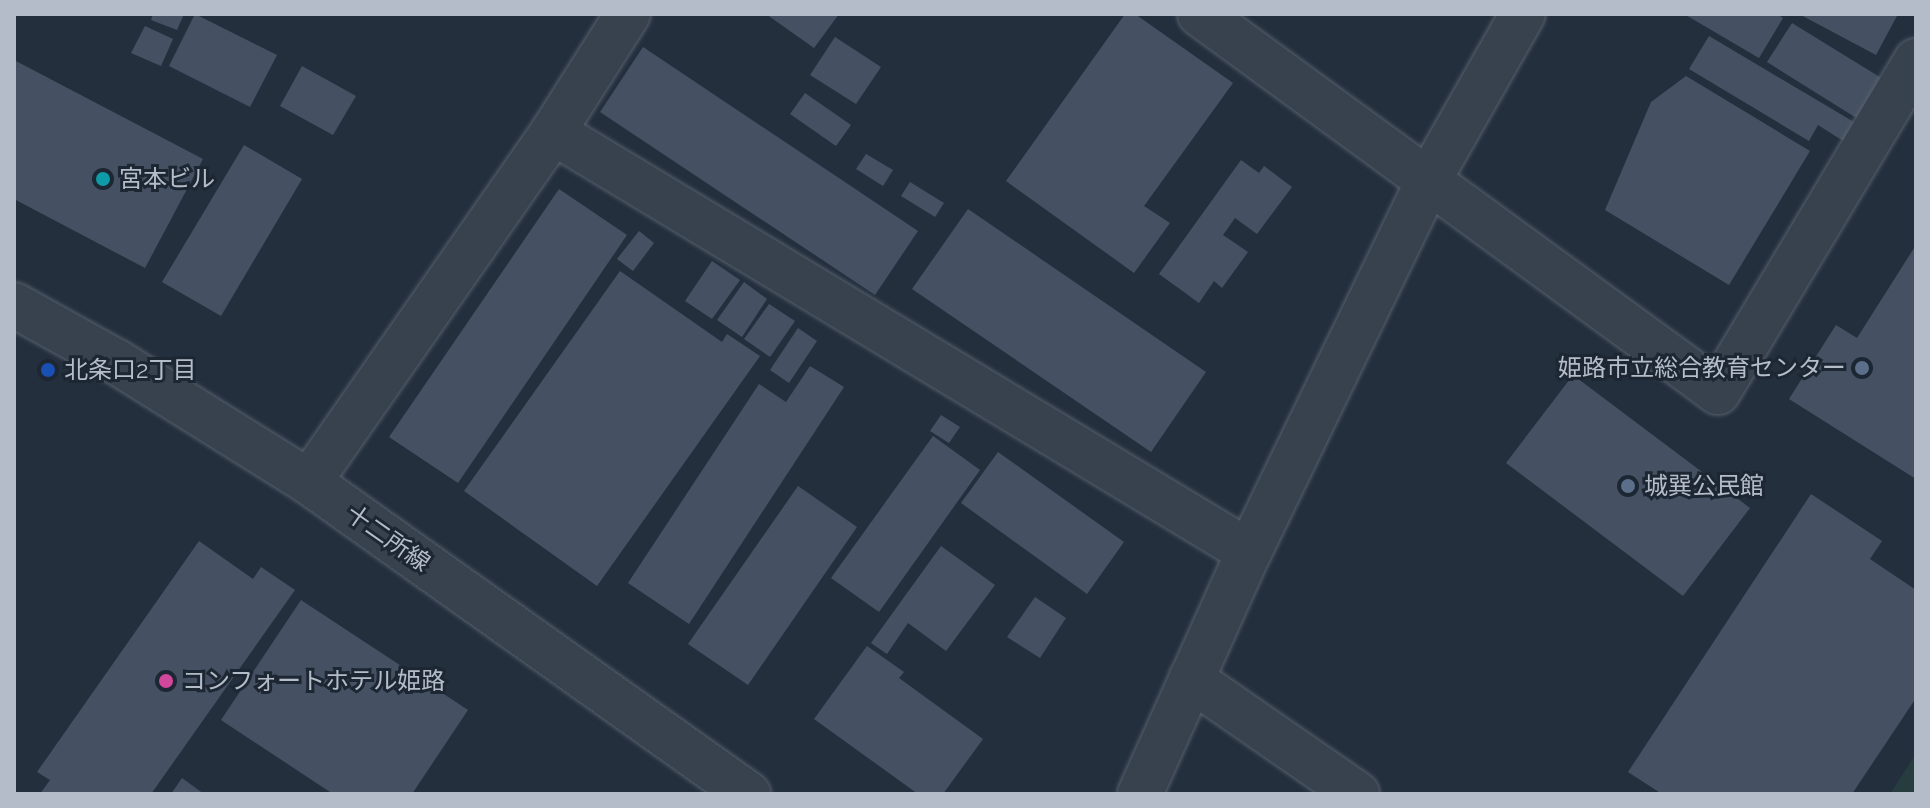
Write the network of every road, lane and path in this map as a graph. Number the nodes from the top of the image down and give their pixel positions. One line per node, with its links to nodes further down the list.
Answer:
1 (628, 14): 5 (street)
2 (1200, 14): 6 (street)
3 (1523, 14): 6 (street)
4 (1916, 61): 6 (street)
5 (553, 132): 8 (street); 9 (street)
6 (1428, 181): 9 (street)
7 (14, 305): 8 (street, 十二所線)
8 (309, 482): 11 (street, 十二所線)
9 (1249, 552): 10 (street)
10 (1191, 679): 12 (street); 13 (street)
11 (737, 791)
12 (1140, 794)
13 (1357, 794)

